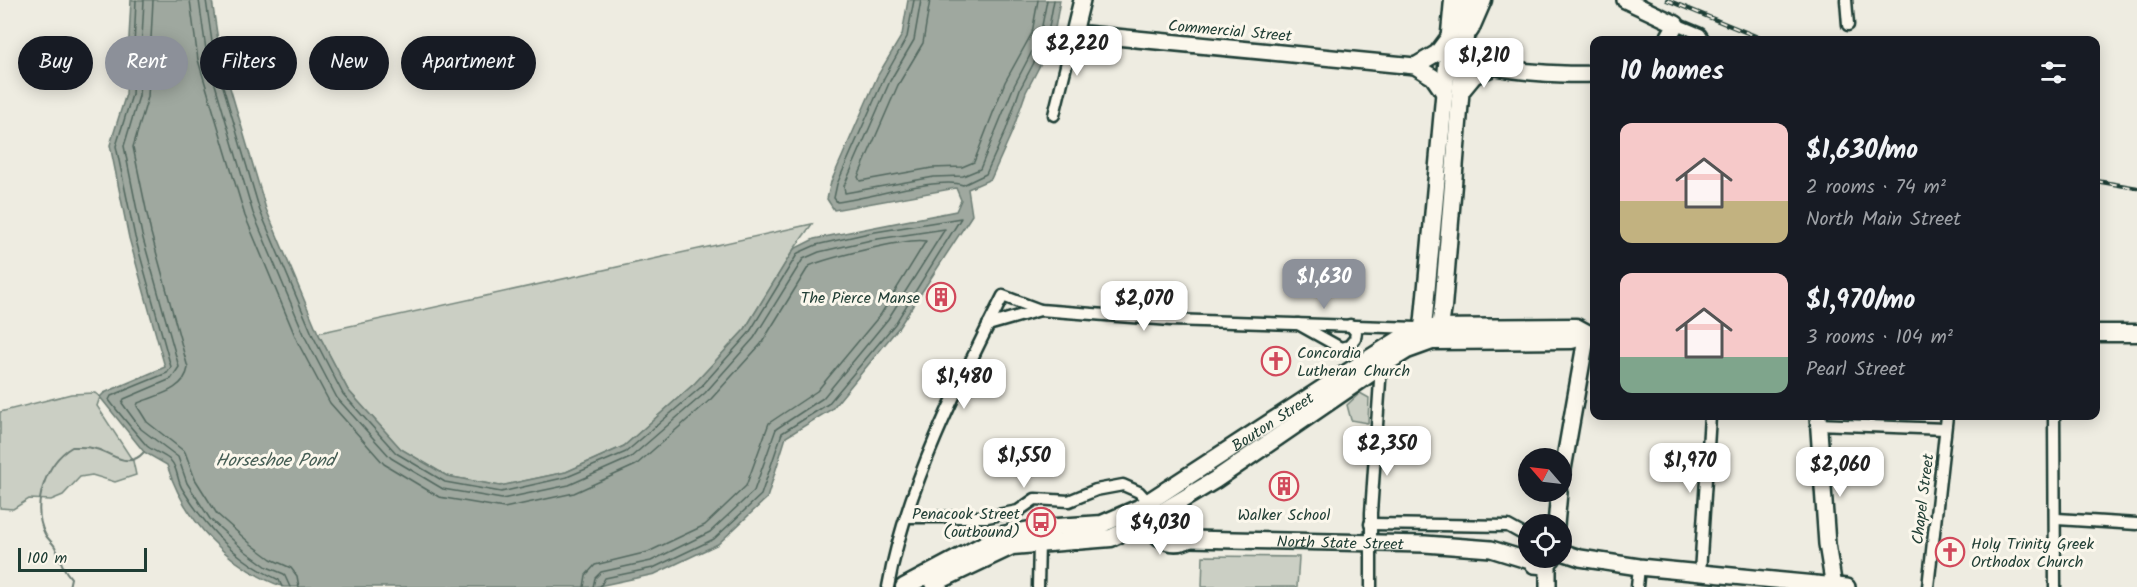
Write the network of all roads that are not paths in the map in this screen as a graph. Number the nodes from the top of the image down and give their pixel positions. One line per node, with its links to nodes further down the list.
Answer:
1 (1082, 0): 9 (street)
2 (1453, 0): 12 (main road)
3 (1468, 0): 12 (main road)
4 (1484, 0): 12 (main road)
5 (1625, 0): 7 (street)
6 (1846, 0): 8 (street)
7 (1676, 24): 10 (street); 11 (street)
8 (1848, 25)
9 (1074, 33): 13 (street, Commercial Street); 17 (street)
10 (1669, 36)
11 (1701, 36)
12 (1457, 39): 13 (street); 14 (street); 16 (main road)
13 (1415, 66): 16 (street)
14 (1494, 67): 15 (street); 16 (street)
15 (1590, 74)
16 (1452, 93): 22 (main road)
17 (1054, 115)
18 (1040, 310): 19 (street); 20 (street); 20 (street)
19 (1298, 324): 21 (street); 21 (street)
20 (988, 325): 35 (street)
21 (1350, 325): 22 (street)
22 (1432, 332): 23 (main road); 27 (main road, Bouton Street); 34 (main road, Bouton Street)
23 (1590, 333)
24 (2100, 333): 25 (main road)
25 (2137, 333)
26 (1590, 338): 33 (street)
27 (1381, 366): 34 (main road, Bouton Street); 37 (street)
28 (1710, 420): 47 (street)
29 (1818, 420): 32 (street); 49 (street)
30 (1947, 420): 32 (street, Chapel Street)
31 (2054, 420): 36 (street)
32 (1946, 429): 58 (street, Chapel Street)
33 (1568, 448)
34 (1147, 513): 35 (street); 40 (main road); 41 (street, North State Street); 51 (main road)
35 (908, 517): 50 (street)
36 (2057, 519): 38 (street); 59 (street)
37 (1370, 524): 39 (street); 41 (street)
38 (2137, 525)
39 (1518, 532)
40 (1039, 542): 52 (main road); 53 (street)
41 (1371, 542): 42 (street, North State Street); 54 (street)
42 (1518, 551)
43 (1572, 558): 44 (street, North State Street)
44 (1639, 567): 47 (street, North State Street); 57 (street)
45 (1541, 568): 55 (street)
46 (1544, 568): 56 (street)
47 (1700, 573): 48 (street, North State Street)
48 (1767, 584): 49 (street, North State Street)
49 (1832, 586)
50 (888, 587)
51 (904, 587)
52 (927, 587)
53 (1038, 587)
54 (1371, 587)
55 (1539, 587)
56 (1548, 587)
57 (1637, 587)
58 (1928, 587)
59 (2055, 587)

